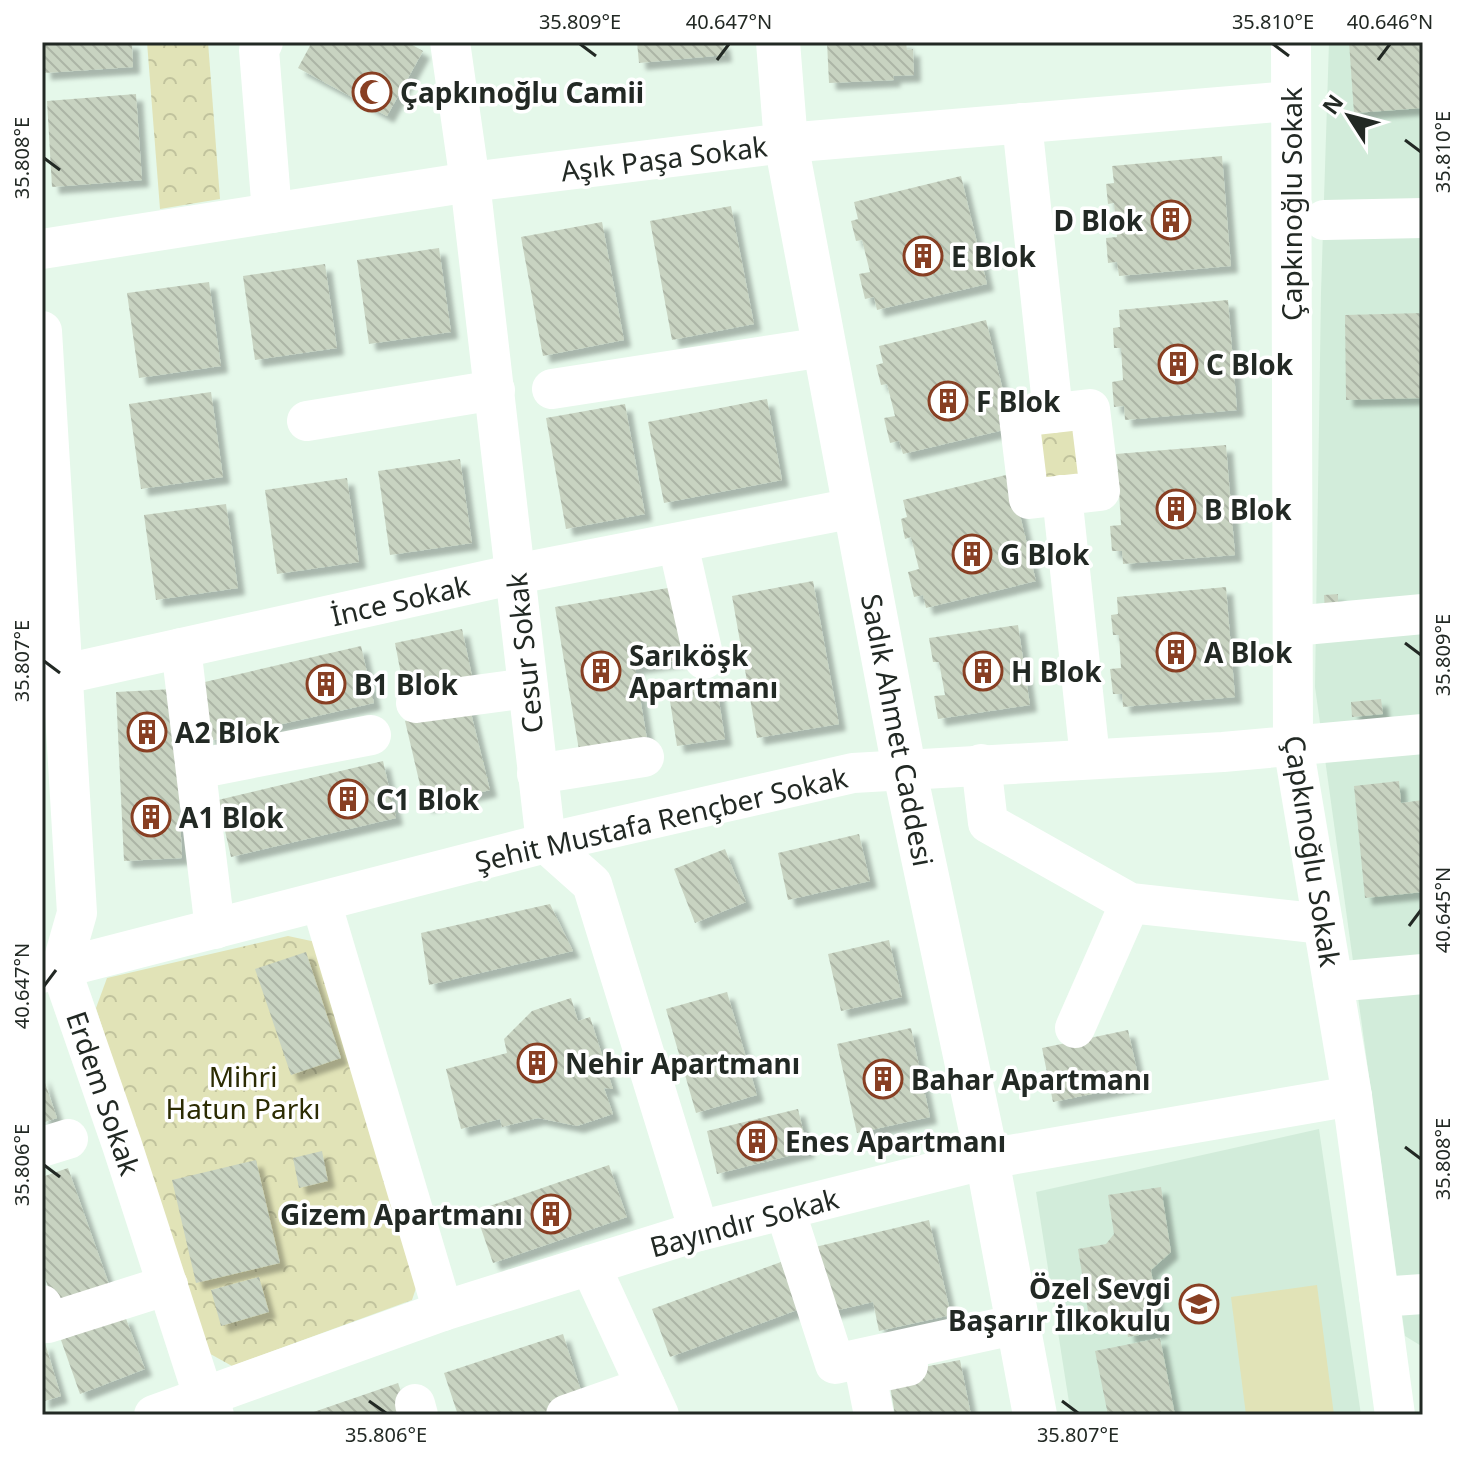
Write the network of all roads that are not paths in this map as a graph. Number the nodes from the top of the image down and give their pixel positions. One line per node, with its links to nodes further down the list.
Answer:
1 (263, 42): 9 (street)
2 (450, 42): 8 (street, Cesur Sokak)
3 (778, 42): 7 (main road, Sadık Ahmet Caddesi)
4 (1291, 42): 5 (street, Çapkınoğlu Sokak)
5 (1290, 101): 6 (street, Aşık Paşa Sokak); 25 (street, Çapkınoğlu Sokak)
6 (1022, 123): 7 (street, Aşık Paşa Sokak); 18 (street)
7 (786, 143): 8 (street, Aşık Paşa Sokak); 14 (main road, Sadık Ahmet Caddesi)
8 (470, 182): 9 (street, Aşık Paşa Sokak); 16 (street, Cesur Sokak)
9 (272, 213): 12 (street, Aşık Paşa Sokak)
10 (1423, 218): 11 (street)
11 (1324, 220)
12 (42, 249)
13 (42, 331): 17 (street)
14 (824, 347): 15 (street); 21 (main road, Sadık Ahmet Caddesi)
15 (552, 389)
16 (495, 390): 19 (street); 23 (street, Cesur Sokak)
17 (44, 410): 28 (street)
18 (1053, 413): 20 (street); 20 (street)
19 (307, 421)
20 (1062, 495): 35 (street)
21 (854, 508): 22 (street, İnce Sokak); 37 (main road, Sadık Ahmet Caddesi)
22 (678, 544): 23 (street, İnce Sokak); 27 (street)
23 (516, 574): 26 (street, İnce Sokak); 29 (street, Cesur Sokak)
24 (1423, 614): 25 (street)
25 (1293, 626): 33 (street, Çapkınoğlu Sokak)
26 (181, 648): 28 (street, İnce Sokak); 38 (street)
27 (704, 659)
28 (52, 677): 45 (street)
29 (528, 688): 30 (street); 39 (street, Cesur Sokak)
30 (416, 703)
31 (1423, 734): 33 (street, Şehit Mustafa Rençber Sokak)
32 (371, 735): 38 (street)
33 (1293, 745): 35 (street, Şehit Mustafa Rençber Sokak); 43 (street, Çapkınoğlu Sokak)
34 (644, 757): 39 (street)
35 (1090, 758): 36 (street, Şehit Mustafa Rençber Sokak)
36 (981, 764): 37 (street, Şehit Mustafa Rençber Sokak); 42 (street)
37 (904, 768): 40 (street, Şehit Mustafa Rençber Sokak); 50 (main road, Sadık Ahmet Caddesi)
38 (196, 769): 44 (street)
39 (537, 774): 40 (street, Cesur Sokak)
40 (546, 843): 41 (street, Şehit Mustafa Rençber Sokak); 52 (street)
41 (321, 902): 44 (street, Şehit Mustafa Rençber Sokak); 58 (street)
42 (1130, 903): 43 (street); 48 (street)
43 (1323, 924): 47 (street, Çapkınoğlu Sokak)
44 (215, 929): 45 (street, Şehit Mustafa Rençber Sokak)
45 (51, 971): 54 (street, Erdem Sokak)
46 (1423, 974): 47 (street)
47 (1333, 982): 49 (street, Çapkınoğlu Sokak)
48 (1075, 1028)
49 (1352, 1096): 50 (street, Bayındır Sokak); 56 (street, Çapkınoğlu Sokak)
50 (987, 1159): 51 (street, Bayındır Sokak); 59 (main road, Sadık Ahmet Caddesi)
51 (785, 1210): 52 (street, Bayındır Sokak); 59 (street)
52 (699, 1231): 53 (street, Bayındır Sokak)
53 (590, 1265): 58 (street, Bayındır Sokak); 61 (street)
54 (168, 1285): 57 (street); 62 (street, Erdem Sokak)
55 (1423, 1294): 56 (street)
56 (1379, 1297): 60 (street, Çapkınoğlu Sokak)
57 (42, 1305)
58 (443, 1311): 62 (street, Bayındır Sokak)
59 (1020, 1333): 66 (street); 67 (main road, Sadık Ahmet Caddesi)
60 (1406, 1369): 68 (street, Çapkınoğlu Sokak)
61 (653, 1400): 64 (street); 65 (street)
62 (209, 1406): 63 (street, Bayındır Sokak)
63 (154, 1415)
64 (566, 1415)
65 (611, 1415)
66 (874, 1415)
67 (1035, 1415)
68 (1395, 1415)

